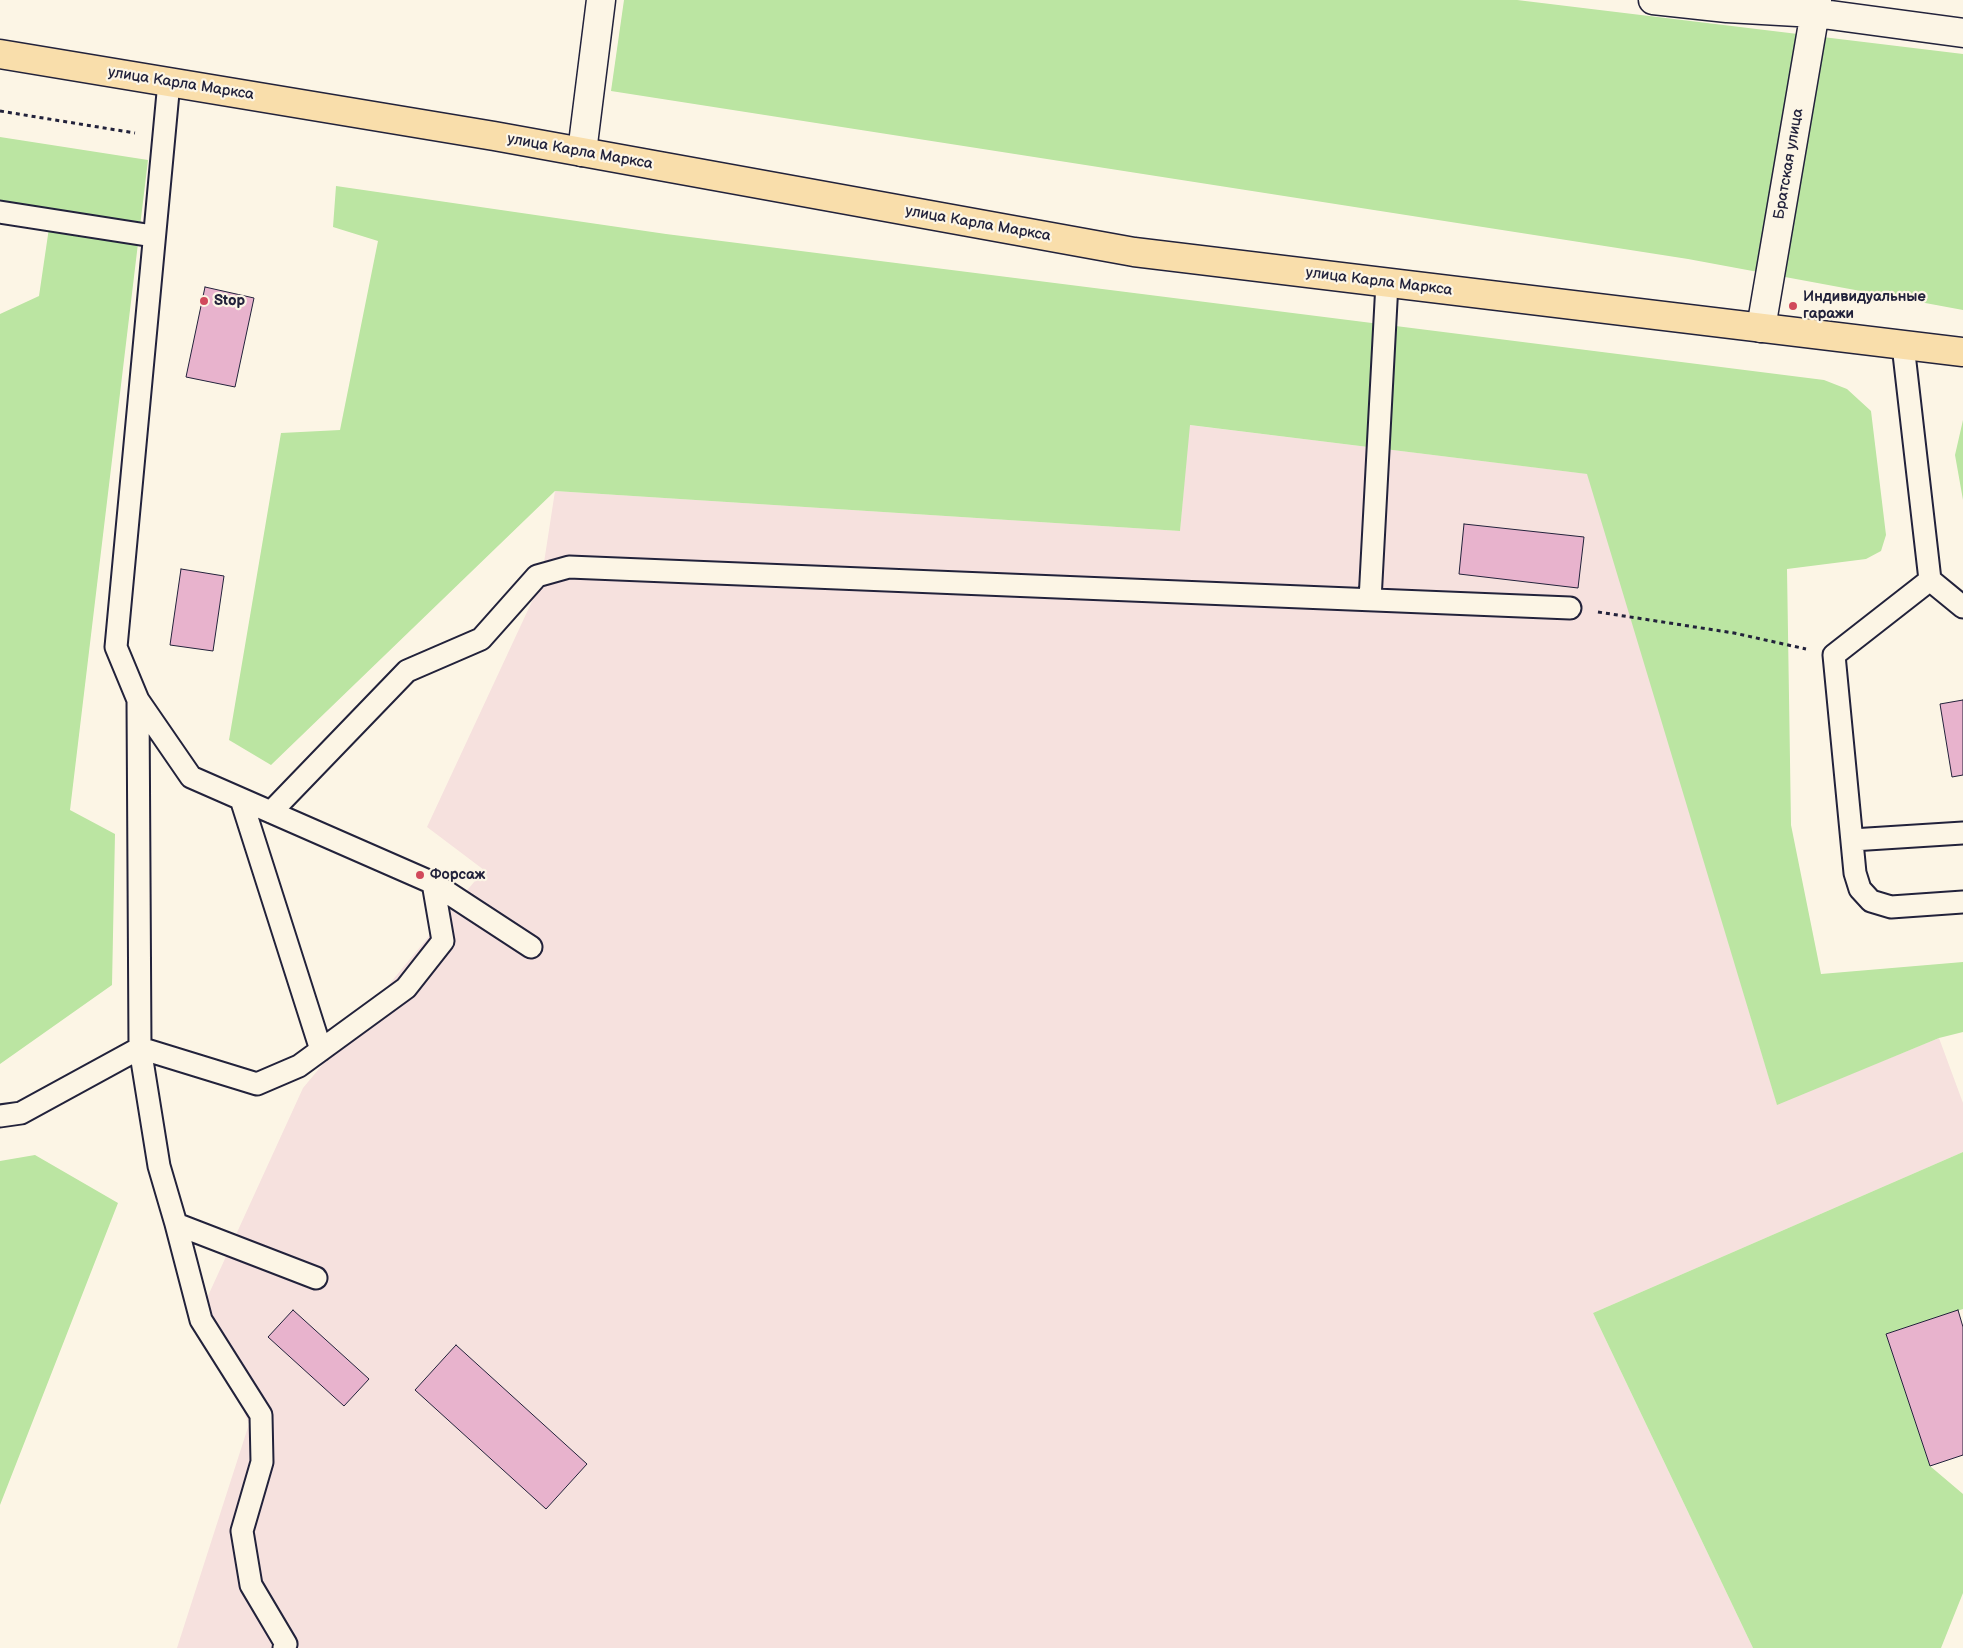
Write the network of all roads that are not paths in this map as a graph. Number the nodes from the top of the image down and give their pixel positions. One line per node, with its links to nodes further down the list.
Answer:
1 (601, 0): 7 (street)
2 (1653, 0): 3 (street)
3 (1816, 7): 4 (street); 11 (street, Братская улица)
4 (1963, 33)
5 (0, 54): 6 (main road, улица Карла Маркса)
6 (169, 82): 7 (main road, улица Карла Маркса); 9 (lane)
7 (582, 152): 10 (main road, улица Карла Маркса)
8 (0, 212): 9 (lane)
9 (153, 236): 18 (lane)
10 (1387, 283): 11 (main road, улица Карла Маркса); 15 (lane)
11 (1761, 328): 12 (main road, улица Карла Маркса)
12 (1903, 345): 13 (main road, улица Карла Маркса); 14 (lane)
13 (1963, 352)
14 (1930, 580): 16 (lane); 22 (lane)
15 (1370, 600): 17 (lane); 20 (lane)
16 (1963, 607)
17 (1570, 608)
18 (138, 700): 19 (lane); 26 (lane)
19 (241, 799): 20 (lane); 27 (lane)
20 (271, 812): 23 (lane)
21 (1963, 833): 22 (lane)
22 (1852, 840): 24 (lane)
23 (433, 883): 25 (lane); 27 (lane)
24 (1963, 902)
25 (531, 947)
26 (140, 1048): 27 (lane); 28 (lane); 29 (lane)
27 (321, 1050)
28 (0, 1116)
29 (176, 1224): 30 (lane); 31 (lane)
30 (316, 1278)
31 (284, 1648)

